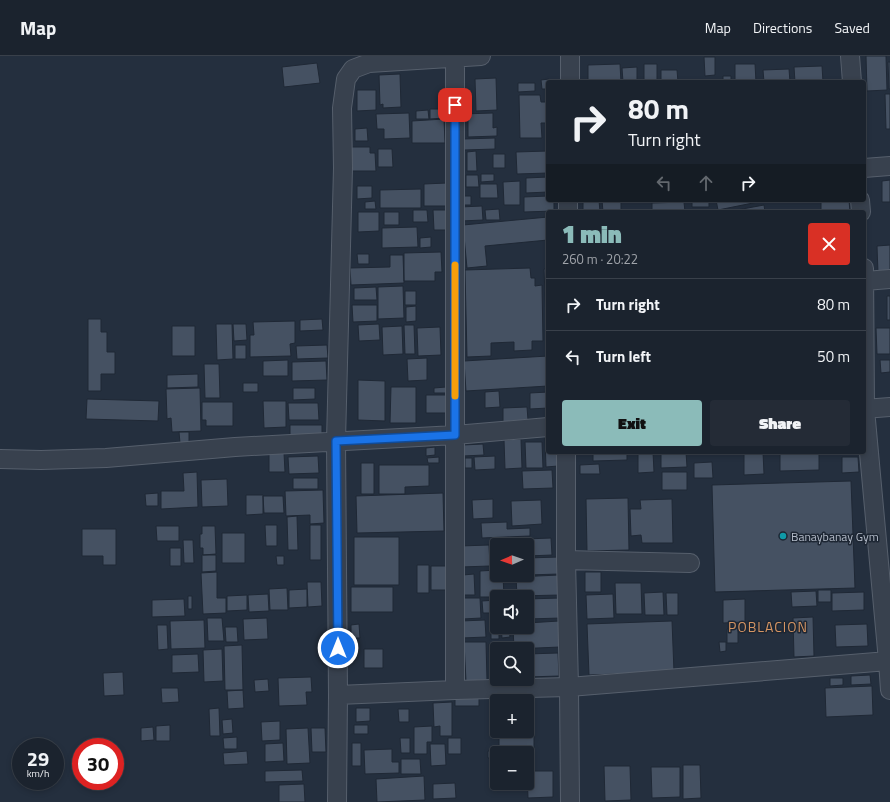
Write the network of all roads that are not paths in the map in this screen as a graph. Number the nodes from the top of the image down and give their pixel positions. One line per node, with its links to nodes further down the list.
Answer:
1 (481, 56): 4 (street)
2 (570, 56): 5 (street)
3 (850, 56): 6 (street)
4 (455, 58): 15 (street); 16 (street)
5 (570, 80)
6 (852, 80)
7 (890, 166): 8 (street)
8 (866, 168)
9 (866, 274): 10 (street)
10 (890, 279)
11 (890, 407): 12 (street)
12 (866, 409)
13 (866, 420): 21 (street)
14 (546, 427): 15 (street)
15 (455, 435): 16 (street); 23 (street)
16 (336, 441): 18 (street); 25 (street)
17 (566, 454): 19 (street)
18 (0, 459)
19 (566, 560): 20 (street); 22 (street)
20 (690, 563)
21 (888, 661): 22 (street); 24 (street)
22 (569, 687): 23 (street); 27 (street)
23 (455, 690): 25 (street)
24 (890, 690)
25 (338, 695): 26 (street)
26 (337, 802)
27 (570, 802)

